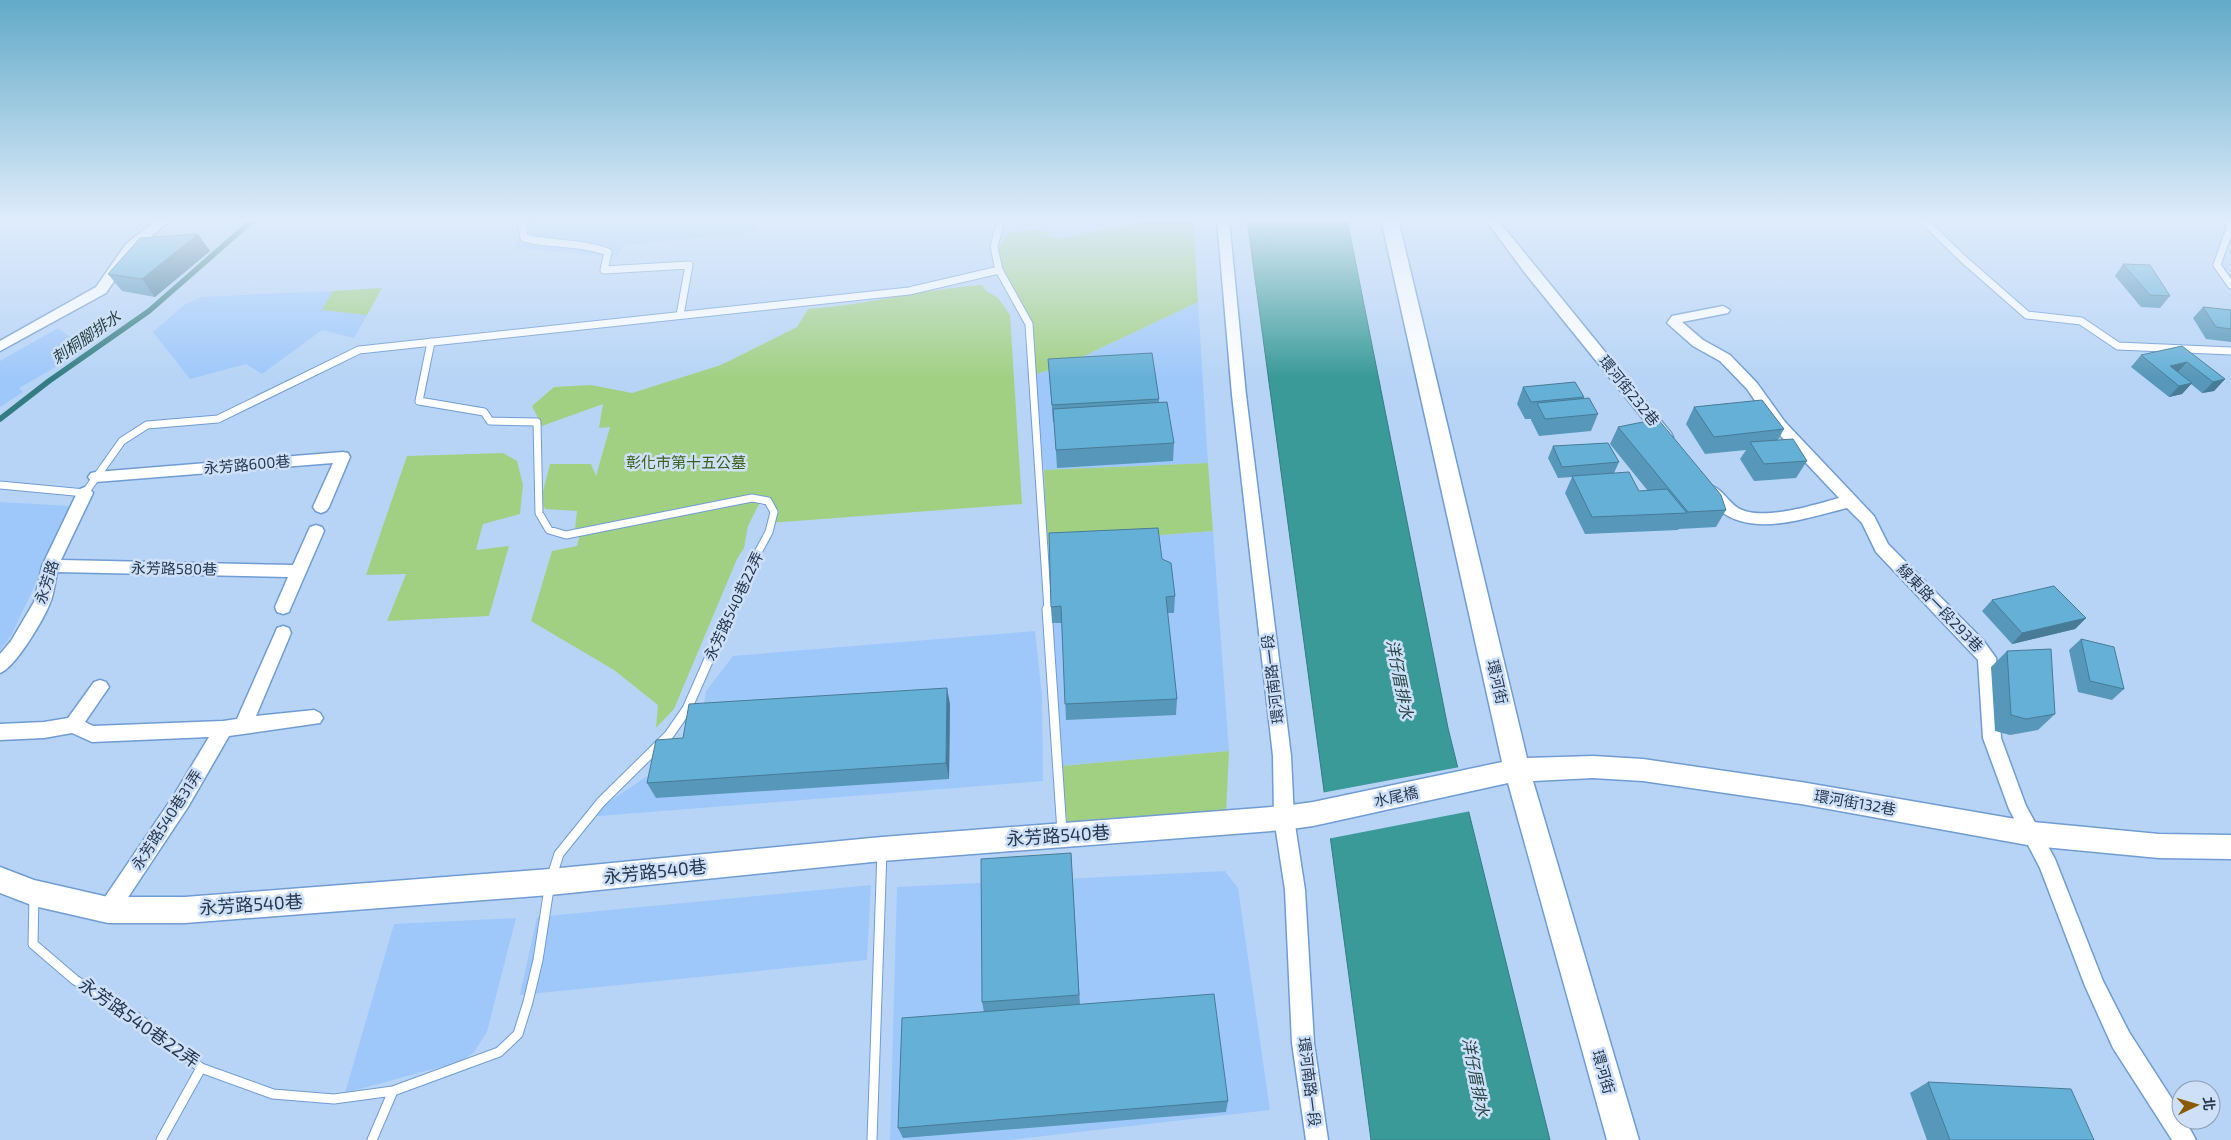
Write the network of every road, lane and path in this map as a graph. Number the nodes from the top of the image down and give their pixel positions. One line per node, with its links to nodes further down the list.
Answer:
1 (113, 272): 14 (street)
2 (688, 272): 12 (lane)
3 (990, 272): 12 (lane)
4 (1000, 272): 40 (lane)
5 (1228, 272): 38 (street, 環河南路一段)
6 (1401, 272): 35 (street, 環河街)
7 (1532, 272): 16 (street, 環河街232巷)
8 (1978, 272): 15 (lane)
9 (2222, 272): 10 (lane)
10 (2231, 285)
11 (1724, 310): 21 (street, 線東路一段293巷)
12 (680, 315): 13 (lane)
13 (432, 342): 18 (lane); 44 (lane, 永芳路540巷22弄)
14 (0, 347)
15 (2231, 351)
16 (1673, 446)
17 (1698, 476): 21 (street)
18 (96, 477): 20 (lane); 22 (street, 永芳路600巷)
19 (0, 485): 20 (lane)
20 (85, 493): 24 (street, 永芳路)
21 (1851, 501): 39 (street, 線東路一段293巷)
22 (321, 507)
23 (316, 531): 25 (street)
24 (50, 566): 25 (street, 永芳路580巷); 28 (street, 永芳路)
25 (298, 571): 26 (street)
26 (283, 607)
27 (283, 633): 31 (street)
28 (0, 666)
29 (100, 687): 32 (street)
30 (314, 718): 31 (street)
31 (243, 725): 33 (street)
32 (73, 726): 33 (street); 34 (street)
33 (224, 729): 46 (street, 永芳路540巷31弄)
34 (0, 732)
35 (1517, 770): 36 (street, 環河街132巷); 39 (street, 環河街132巷); 53 (street, 環河街)
36 (1480, 779): 37 (street, 水尾橋)
37 (1313, 814): 38 (street, 永芳路540巷)
38 (1284, 818): 40 (street, 永芳路540巷); 52 (street, 環河南路一段)
39 (2033, 834): 41 (street, 環河街132巷); 54 (street, 線東路一段293巷)
40 (1062, 836): 42 (street, 永芳路540巷)
41 (2231, 847)
42 (882, 849): 44 (street, 永芳路540巷); 51 (lane)
43 (0, 880): 45 (street, 永芳路540巷)
44 (550, 882): 46 (street, 永芳路540巷); 48 (lane, 永芳路540巷22弄)
45 (34, 893): 46 (street, 永芳路540巷); 47 (lane, 永芳路540巷22弄)
46 (108, 910)
47 (201, 1068): 48 (lane, 永芳路540巷22弄); 49 (lane)
48 (393, 1091): 50 (lane)
49 (161, 1140)
50 (372, 1140)
51 (872, 1140)
52 (1317, 1140)
53 (1623, 1140)
54 (2186, 1140)

